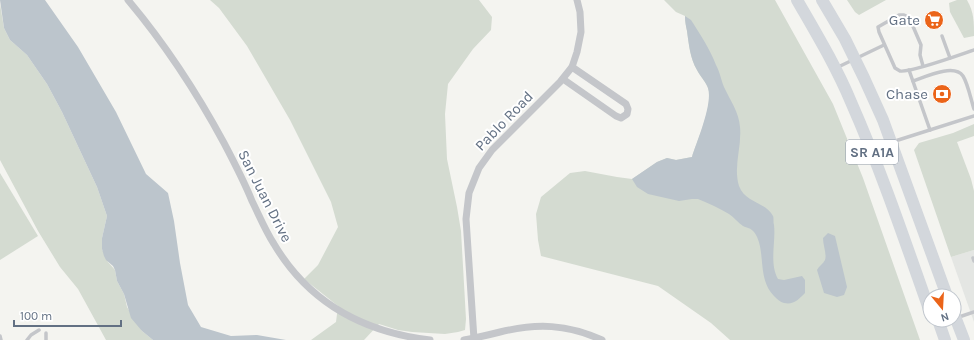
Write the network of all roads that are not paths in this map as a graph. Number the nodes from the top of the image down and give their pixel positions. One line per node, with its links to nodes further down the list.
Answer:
1 (128, 0): 35 (street, San Juan Drive)
2 (577, 0): 11 (street, Pablo Road)
3 (797, 0): 12 (main road, SR A1A)
4 (822, 0): 9 (main road, SR A1A)
5 (942, 36): 8 (lane)
6 (884, 45): 9 (lane); 10 (lane); 13 (lane)
7 (974, 50): 8 (lane)
8 (950, 58): 10 (lane)
9 (854, 59): 12 (lane); 19 (main road, SR A1A)
10 (923, 66): 13 (lane)
11 (572, 67): 14 (street, Pablo Road); 14 (street)
12 (835, 68): 20 (main road, SR A1A)
13 (909, 70): 15 (lane)
14 (562, 79): 31 (street, Pablo Road)
15 (913, 81): 16 (lane); 18 (lane)
16 (974, 109)
17 (974, 116): 18 (lane)
18 (930, 130): 19 (lane)
19 (891, 142): 21 (main road, SR A1A)
20 (921, 286): 22 (main road, SR A1A)
21 (945, 288)
22 (922, 289)
23 (974, 312): 24 (lane)
24 (962, 315)
25 (936, 328): 38 (main road)
26 (941, 328): 39 (main road)
27 (960, 328): 40 (main road)
28 (39, 330): 33 (lane)
29 (46, 333): 34 (lane)
30 (0, 336): 32 (lane)
31 (473, 339): 36 (street); 37 (street)
32 (1, 340)
33 (27, 340)
34 (46, 340)
35 (430, 340)
36 (464, 340)
37 (602, 340)
38 (940, 340)
39 (945, 340)
40 (964, 340)

